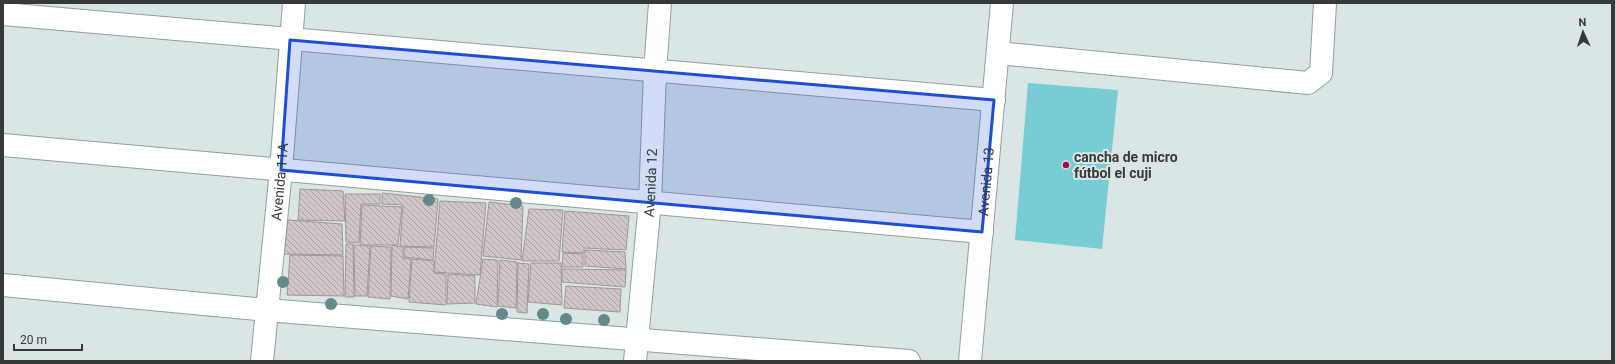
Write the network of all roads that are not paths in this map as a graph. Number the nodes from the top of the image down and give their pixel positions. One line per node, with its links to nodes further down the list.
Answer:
1 (294, 3): 6 (street, Avenida 11A)
2 (660, 3): 8 (street, Avenida 12)
3 (1002, 3): 7 (street, Avenida 13)
4 (1325, 3): 7 (street)
5 (3, 14): 6 (street)
6 (290, 40): 8 (street); 11 (street, Avenida 11A)
7 (998, 53): 9 (street, Avenida 13)
8 (655, 72): 9 (street); 12 (street, Avenida 12)
9 (994, 100): 13 (street, Avenida 13)
10 (3, 145): 11 (street)
11 (281, 170): 12 (street); 15 (street, Avenida 11A)
12 (650, 202): 13 (street); 16 (street, Avenida 12)
13 (982, 232): 21 (street, Avenida 13)
14 (3, 285): 15 (street)
15 (266, 310): 16 (street); 18 (street, Avenida 11A)
16 (637, 339): 17 (street); 19 (street, Avenida 12)
17 (780, 356): 20 (street)
18 (262, 361)
19 (635, 361)
20 (909, 361)
21 (970, 361)

